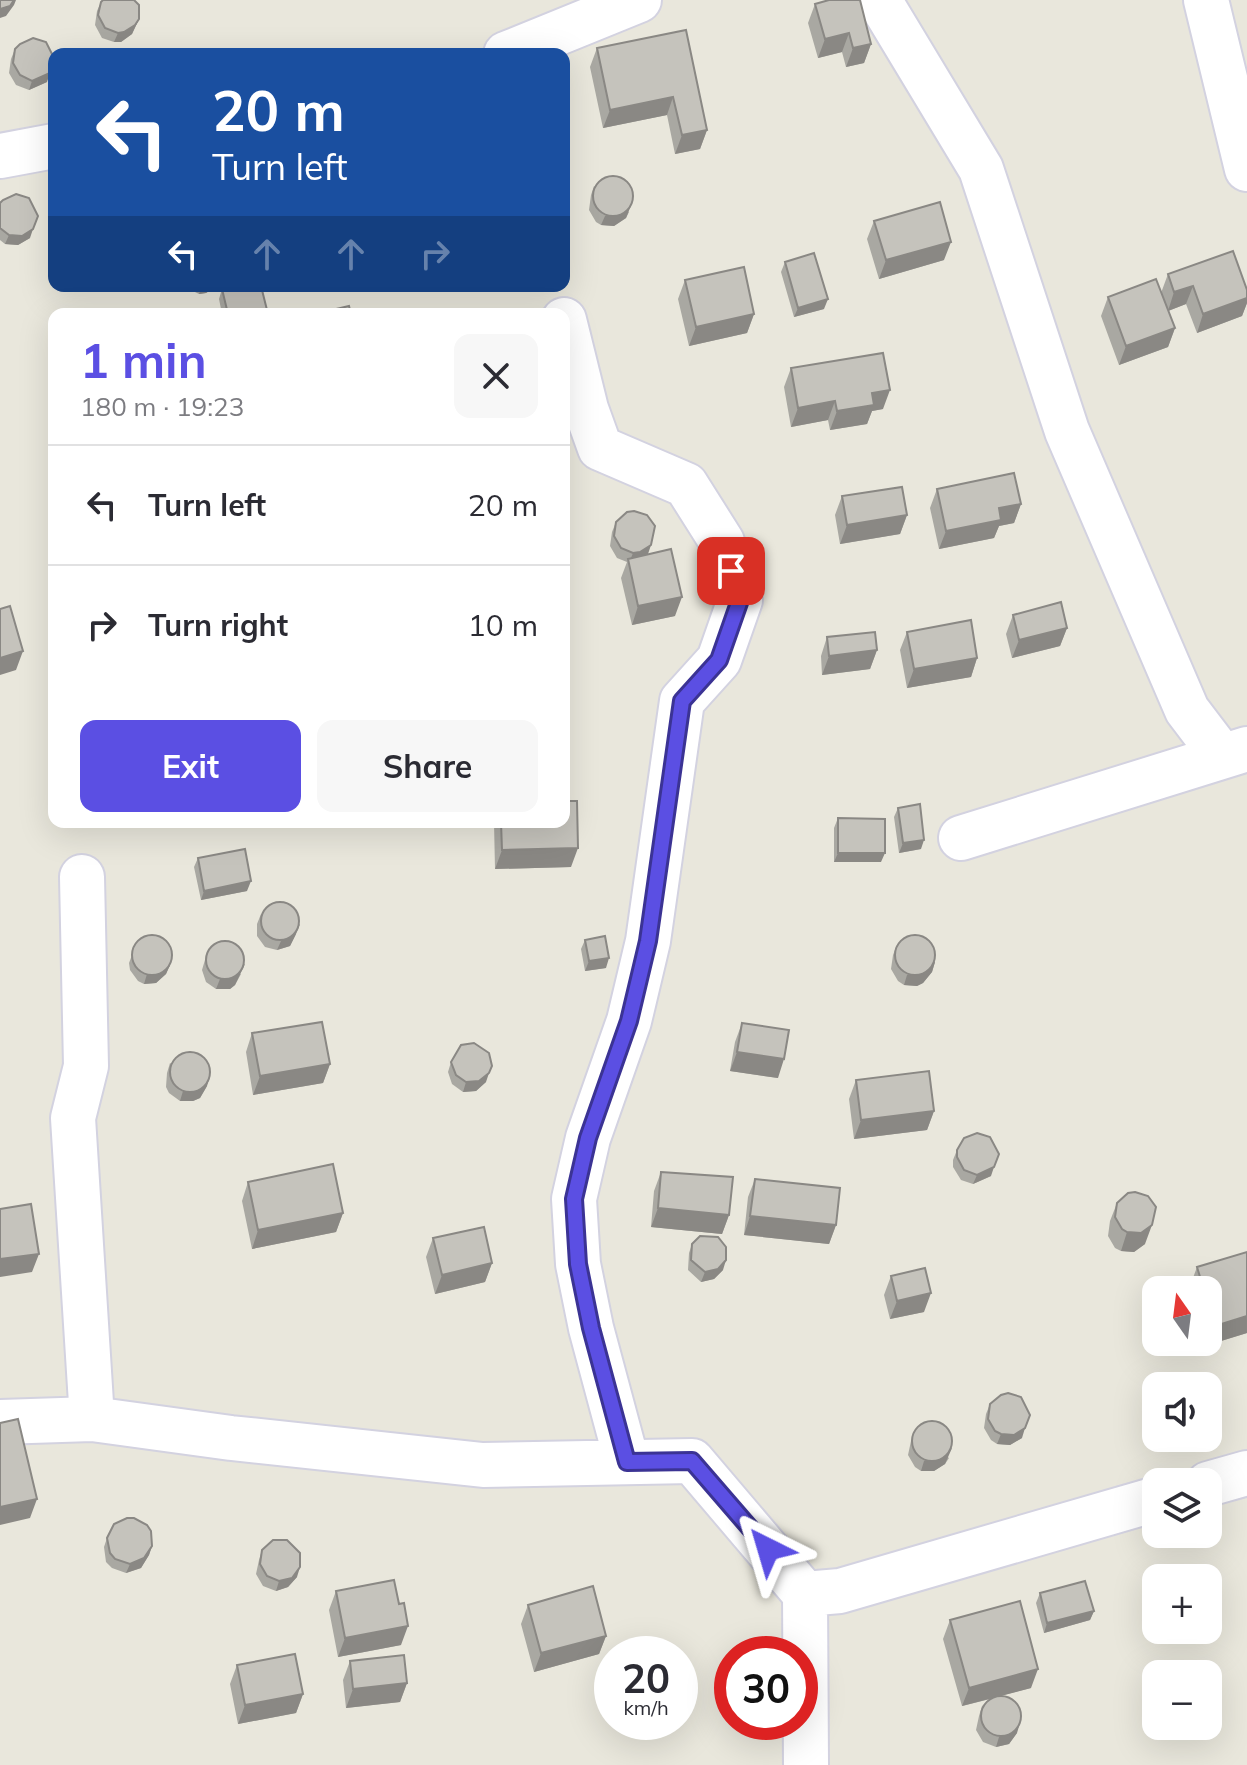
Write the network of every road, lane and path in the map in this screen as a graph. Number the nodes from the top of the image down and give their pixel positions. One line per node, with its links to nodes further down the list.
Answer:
1 (639, 0): 4 (street)
2 (879, 0): 9 (street)
3 (1206, 0): 7 (street)
4 (521, 48)
5 (48, 147): 6 (street)
6 (0, 156)
7 (1247, 169)
8 (570, 345): 14 (street)
9 (1234, 753): 10 (street)
10 (961, 838)
11 (82, 877): 12 (street)
12 (92, 1419): 13 (street); 14 (street)
13 (0, 1422)
14 (627, 1462): 18 (street)
15 (1247, 1473): 16 (street)
16 (1222, 1480)
17 (1142, 1503): 18 (street)
18 (805, 1594): 19 (street)
19 (806, 1765)

